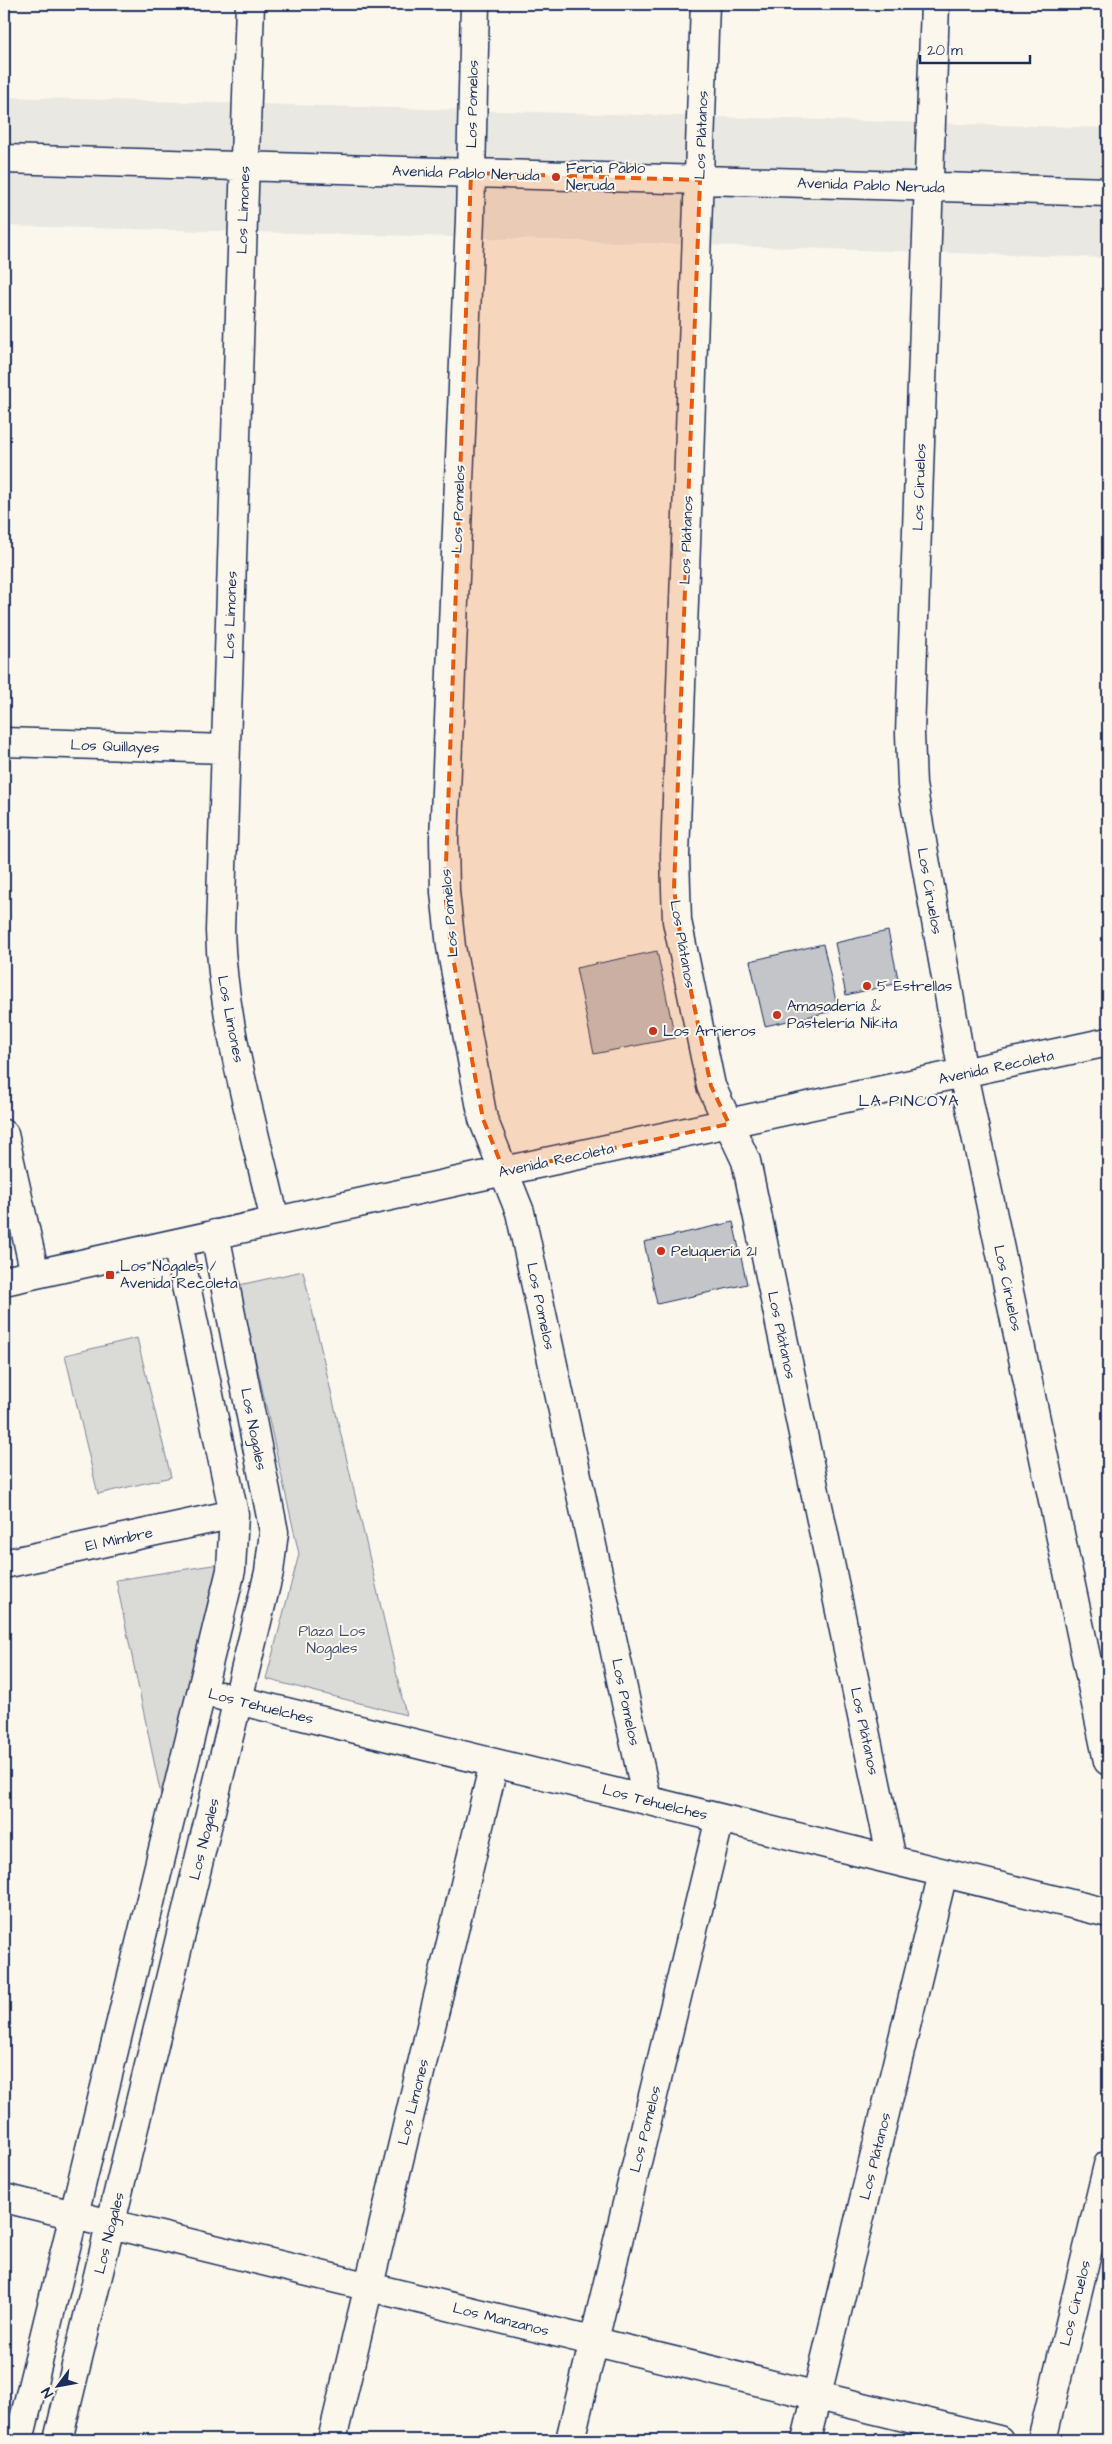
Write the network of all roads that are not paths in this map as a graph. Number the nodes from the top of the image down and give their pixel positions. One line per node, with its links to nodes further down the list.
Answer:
1 (250, 4): 6 (street, Los Limones)
2 (475, 4): 7 (street, Los Pomelos)
3 (705, 4): 8 (street, Los Plátanos)
4 (935, 4): 9 (street, Los Ciruelos)
5 (4, 159): 6 (street, Avenida Pablo Neruda)
6 (245, 166): 7 (street, Avenida Pablo Neruda); 12 (street, Los Limones)
7 (471, 173): 8 (street, Avenida Pablo Neruda); 17 (street, Los Pomelos)
8 (700, 180): 9 (street, Avenida Pablo Neruda); 15 (street, Los Plátanos)
9 (929, 187): 10 (street, Avenida Pablo Neruda); 14 (street, Los Ciruelos)
10 (1108, 192)
11 (4, 742): 12 (street, Los Quillayes)
12 (226, 749): 18 (street, Los Limones)
13 (1108, 1042): 14 (street, Avenida Recoleta)
14 (963, 1074): 15 (street, Avenida Recoleta); 27 (street, Los Ciruelos)
15 (729, 1124): 17 (street, Avenida Recoleta); 31 (street, Los Plátanos)
16 (4, 1134): 21 (street)
17 (504, 1171): 18 (street, Avenida Recoleta); 29 (street, Los Pomelos)
18 (275, 1221): 19 (street, Avenida Recoleta)
19 (215, 1234): 20 (street, Avenida Recoleta); 26 (street, Los Nogales)
20 (177, 1243): 21 (street, Avenida Recoleta); 23 (street)
21 (35, 1274): 22 (street, Avenida Recoleta)
22 (4, 1281)
23 (234, 1514): 24 (street, El Mimbre); 25 (street)
24 (4, 1564)
25 (201, 1692): 26 (street, Los Tehuelches); 36 (street)
26 (238, 1700): 28 (street, Los Tehuelches); 37 (street, Los Nogales)
27 (1108, 1761)
28 (494, 1763): 29 (street, Los Tehuelches); 38 (street, Los Limones)
29 (647, 1800): 30 (street, Los Tehuelches)
30 (720, 1818): 31 (street, Los Tehuelches); 39 (street, Los Pomelos)
31 (892, 1860): 32 (street, Los Tehuelches)
32 (943, 1872): 33 (street, Los Tehuelches); 40 (street, Los Plátanos)
33 (1108, 1913)
34 (1108, 2166): 47 (street, Los Ciruelos)
35 (4, 2198): 36 (street, Los Manzanos)
36 (74, 2215): 37 (street, Los Manzanos); 41 (street)
37 (111, 2224): 38 (street, Los Manzanos); 42 (street, Los Nogales)
38 (368, 2286): 39 (street, Los Manzanos); 43 (street, Los Limones)
39 (594, 2342): 40 (street, Los Manzanos); 44 (street, Los Pomelos)
40 (817, 2396): 45 (street, Los Plátanos); 46 (street, Los Manzanos)
41 (18, 2440)
42 (58, 2440)
43 (332, 2440)
44 (570, 2440)
45 (806, 2440)
46 (999, 2440)
47 (1042, 2440)

